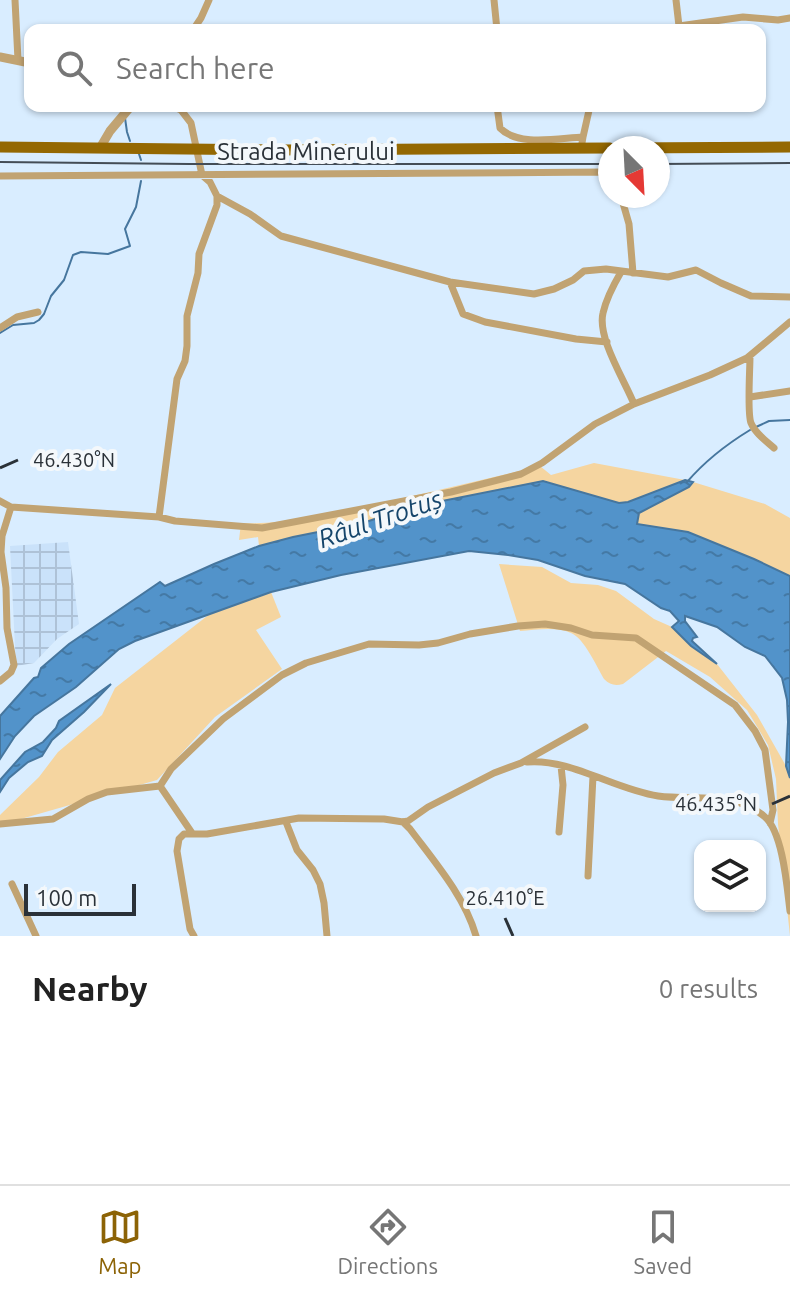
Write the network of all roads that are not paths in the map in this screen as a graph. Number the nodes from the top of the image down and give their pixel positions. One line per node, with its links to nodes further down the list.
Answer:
1 (15, 0): 11 (street)
2 (209, 0): 6 (street)
3 (494, 0): 7 (street)
4 (676, 0): 8 (street)
5 (790, 18): 9 (street)
6 (197, 24)
7 (496, 24)
8 (679, 24)
9 (693, 24)
10 (0, 57): 11 (street)
11 (18, 60): 12 (street)
12 (24, 62)
13 (126, 112): 21 (street)
14 (183, 112): 23 (street)
15 (498, 112): 17 (street)
16 (589, 112): 17 (street)
17 (582, 143): 18 (main road, Strada Minerului); 23 (main road, Strada Minerului)
18 (598, 146)
19 (0, 147): 21 (main road, Strada Minerului)
20 (790, 147): 22 (main road)
21 (100, 148): 23 (main road, Strada Minerului)
22 (670, 148)
23 (197, 149): 25 (street)
24 (598, 172): 25 (street, Strada Minerului)
25 (202, 175): 26 (street, Strada Minerului); 27 (street)
26 (0, 176)
27 (217, 196): 31 (street); 44 (street)
28 (624, 208): 30 (street)
29 (621, 272): 30 (street); 31 (street); 36 (street)
30 (633, 273): 32 (street)
31 (450, 282): 36 (street)
32 (790, 297)
33 (38, 312): 35 (street)
34 (790, 322): 37 (street)
35 (0, 328)
36 (607, 342): 40 (street)
37 (750, 356): 39 (street); 40 (street)
38 (790, 391): 39 (street)
39 (750, 397): 41 (street)
40 (634, 404): 44 (street)
41 (774, 448)
42 (0, 501): 43 (street)
43 (11, 507): 44 (street); 45 (street)
44 (159, 517)
45 (1, 552): 46 (street)
46 (0, 681)
47 (585, 727): 48 (street)
48 (521, 763): 49 (street); 53 (street)
49 (561, 766): 50 (street); 56 (street)
50 (593, 776): 54 (street); 58 (street)
51 (160, 786): 54 (street); 55 (street); 57 (street)
52 (286, 822): 53 (street); 57 (street); 63 (street)
53 (403, 822): 64 (street)
54 (770, 823): 60 (street)
55 (0, 824)
56 (559, 832)
57 (192, 833): 62 (street)
58 (588, 876)
59 (12, 884): 61 (street)
60 (790, 911)
61 (36, 936)
62 (194, 936)
63 (327, 936)
64 (476, 936)

